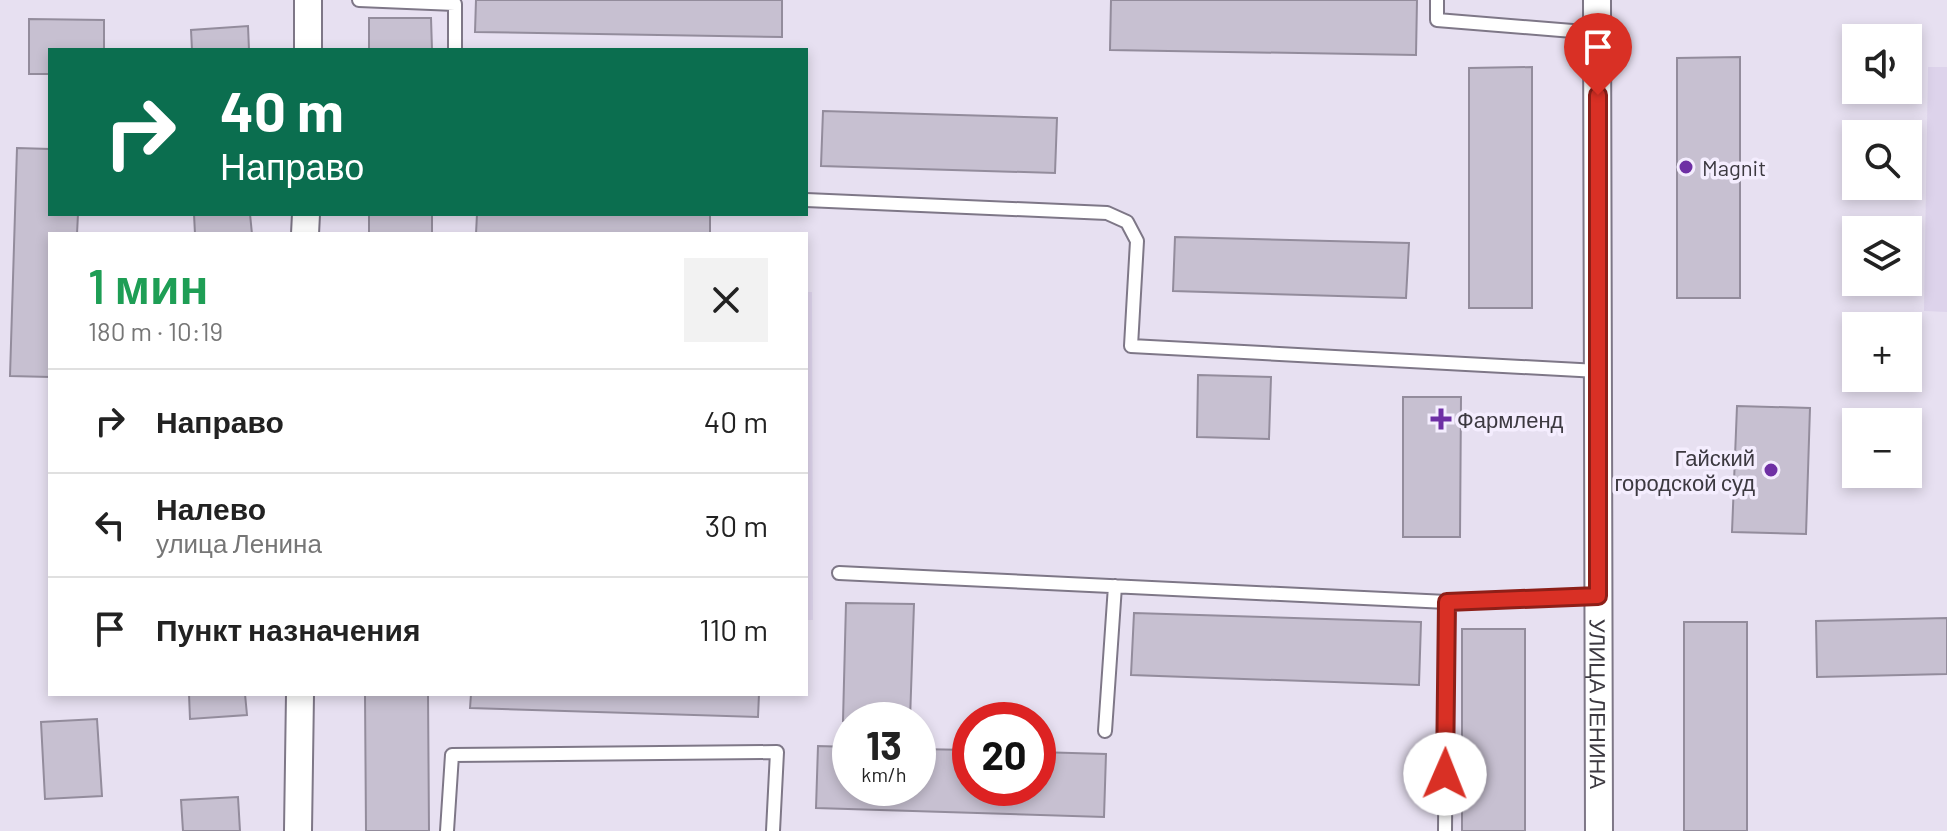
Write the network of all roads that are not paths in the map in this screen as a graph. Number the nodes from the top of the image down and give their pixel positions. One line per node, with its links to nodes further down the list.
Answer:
1 (308, 0): 7 (street)
2 (359, 0): 5 (lane)
3 (1437, 0): 6 (lane)
4 (1597, 0): 6 (street, УЛИЦА ЛЕНИНА)
5 (455, 2): 8 (lane)
6 (1597, 33): 10 (street, УЛИЦА ЛЕНИНА)
7 (308, 48)
8 (455, 48)
9 (808, 200): 10 (lane)
10 (1598, 371): 13 (street, УЛИЦА ЛЕНИНА)
11 (839, 573): 12 (lane)
12 (1115, 586): 14 (lane); 16 (lane)
13 (1598, 596): 14 (lane); 21 (street, УЛИЦА ЛЕНИНА)
14 (1447, 602): 20 (lane)
15 (300, 696): 17 (street)
16 (1105, 731)
17 (298, 831)
18 (447, 831): 19 (lane)
19 (773, 831)
20 (1445, 831)
21 (1599, 831)

